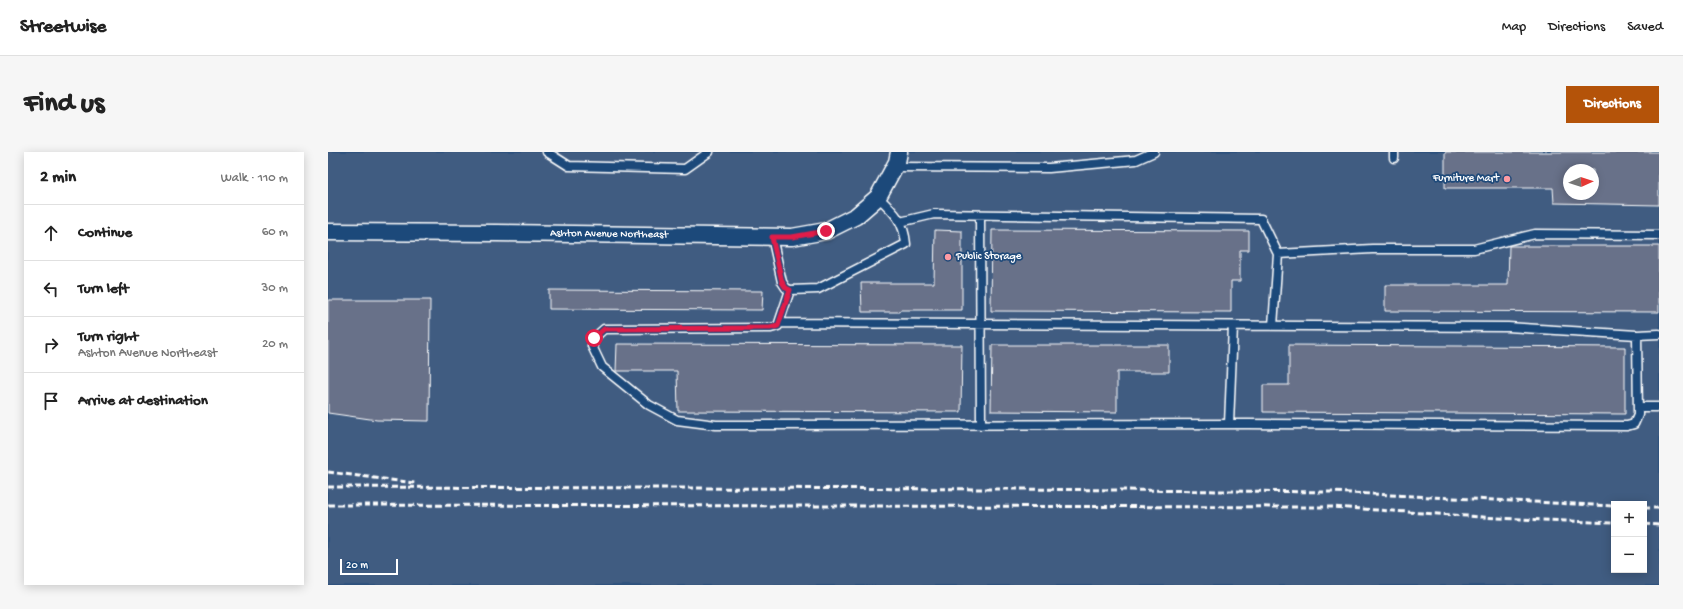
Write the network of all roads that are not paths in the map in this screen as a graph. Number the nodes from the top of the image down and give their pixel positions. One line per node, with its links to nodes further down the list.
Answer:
1 (548, 152): 2 (lane)
2 (709, 152)
3 (1154, 152): 4 (lane)
4 (897, 159): 5 (street)
5 (878, 197): 7 (lane); 10 (street, Ashton Avenue Northeast)
6 (980, 215): 7 (lane); 11 (lane); 14 (lane)
7 (900, 222): 12 (lane)
8 (328, 232): 10 (street, Ashton Avenue Northeast)
9 (1659, 235): 11 (lane)
10 (772, 237): 12 (lane)
11 (1278, 254): 16 (lane)
12 (790, 290): 13 (lane)
13 (780, 323): 14 (lane); 22 (lane)
14 (981, 324): 15 (lane); 22 (lane)
15 (1233, 326): 16 (lane); 21 (lane)
16 (1273, 326): 18 (lane)
17 (1659, 334): 18 (lane)
18 (1637, 335): 19 (lane)
19 (1638, 407): 20 (lane); 21 (lane)
20 (1659, 407)
21 (1229, 424): 22 (lane)
22 (981, 425)

